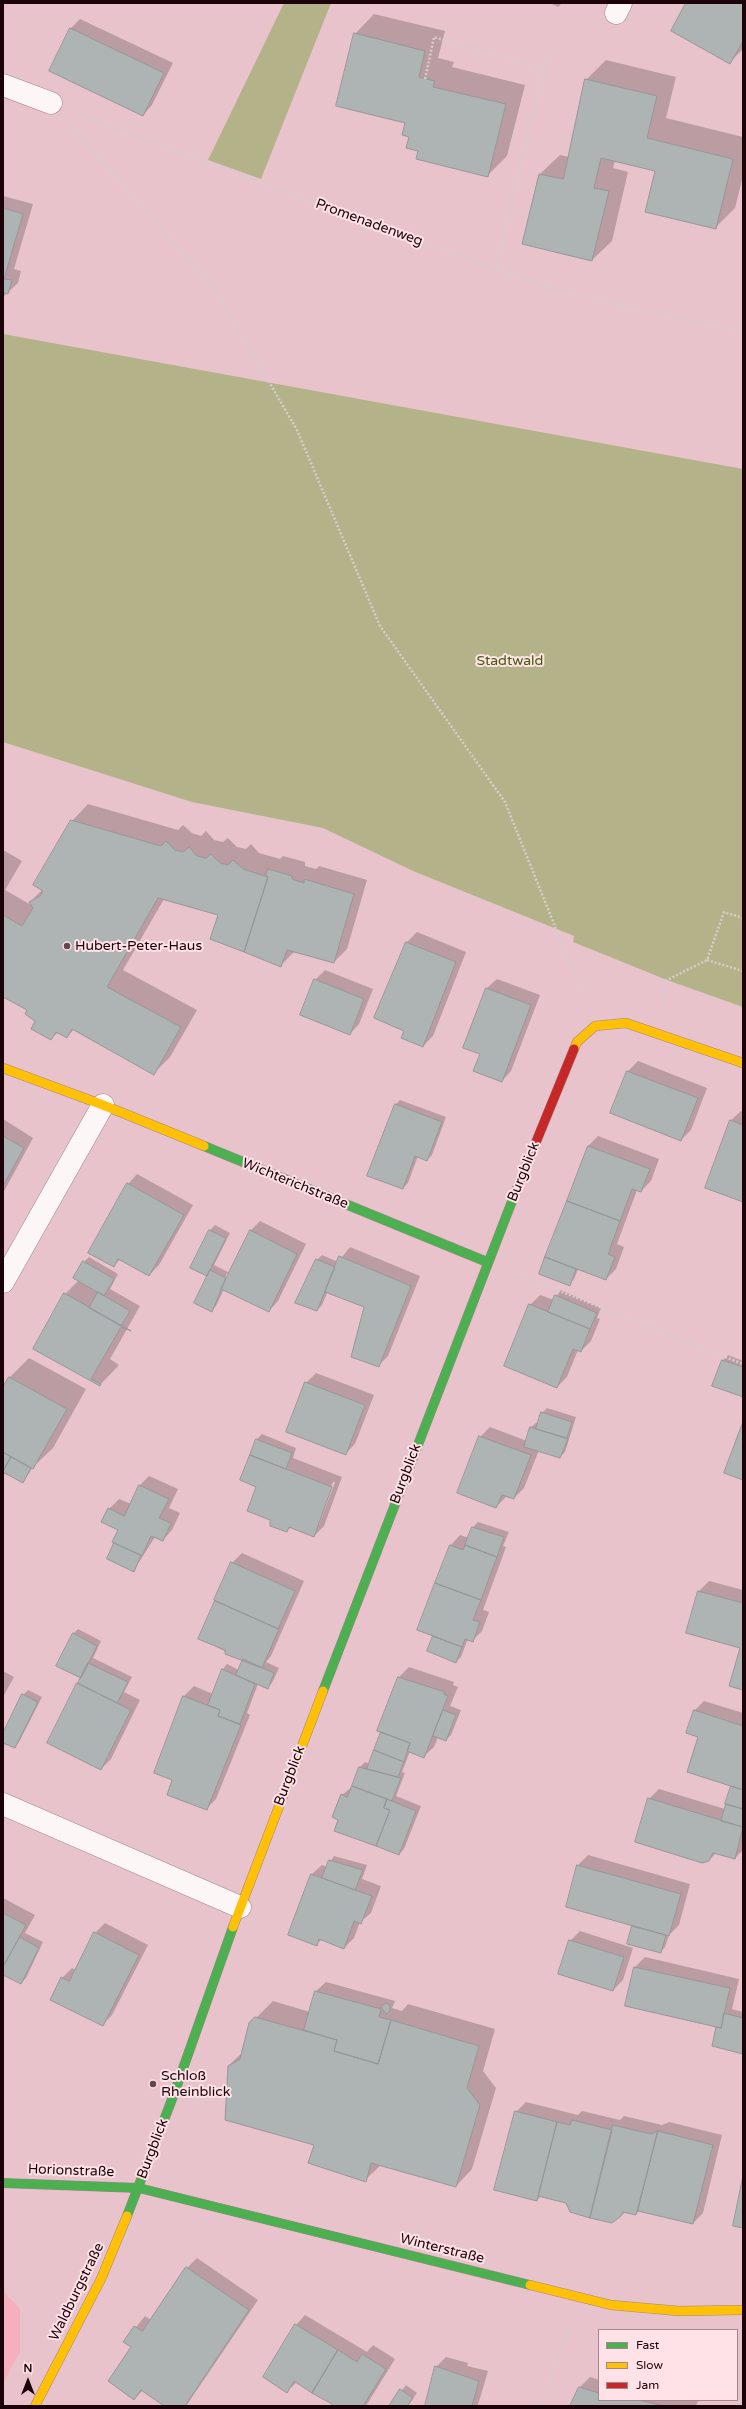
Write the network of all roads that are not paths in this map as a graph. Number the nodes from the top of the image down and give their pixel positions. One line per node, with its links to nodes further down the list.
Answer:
1 (3, 85): 2 (street)
2 (51, 103)
3 (743, 1063): 6 (street, Burgblick)
4 (3, 1068): 5 (street, Wichterichstraße)
5 (104, 1106): 6 (street, Wichterichstraße); 7 (street)
6 (487, 1262): 9 (street, Burgblick)
7 (3, 1282)
8 (3, 1804): 9 (street)
9 (240, 1908): 11 (street, Burgblick)
10 (3, 2183): 11 (street, Horionstraße)
11 (139, 2188): 12 (street, Winterstraße); 13 (street, Waldburgstraße)
12 (743, 2310)
13 (35, 2406)

